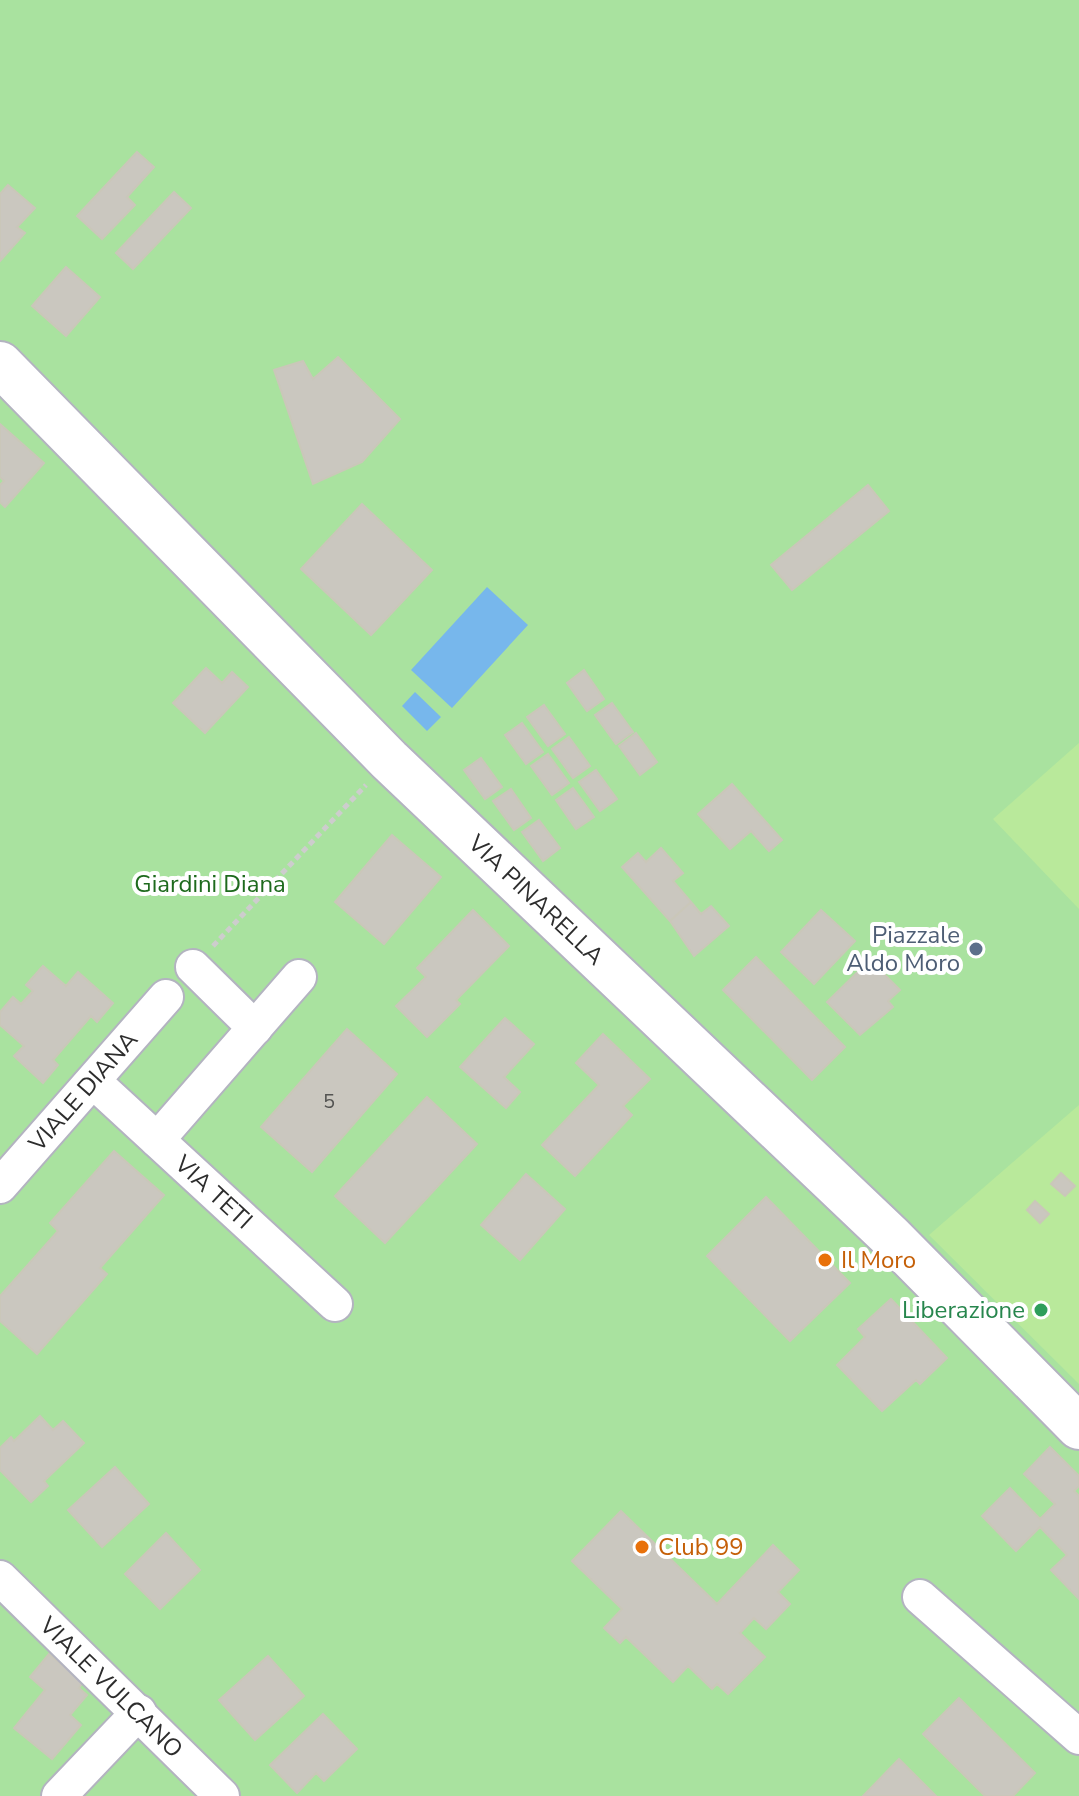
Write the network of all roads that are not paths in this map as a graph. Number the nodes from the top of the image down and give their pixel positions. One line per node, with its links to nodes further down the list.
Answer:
1 (0, 364): 10 (street, VIA PINARELLA)
2 (193, 967): 5 (street)
3 (299, 977): 5 (street)
4 (166, 997): 6 (street, VIALE DIANA)
5 (255, 1028): 7 (street)
6 (93, 1081): 7 (street, VIA TETI); 8 (street, VIALE DIANA)
7 (157, 1140): 9 (street, VIA TETI)
8 (0, 1186)
9 (335, 1304)
10 (1079, 1427)
11 (0, 1578): 13 (street, VIALE VULCANO)
12 (920, 1597): 14 (street)
13 (139, 1712): 15 (street); 16 (street, VIALE VULCANO)
14 (1079, 1737)
15 (59, 1796)
16 (222, 1796)

